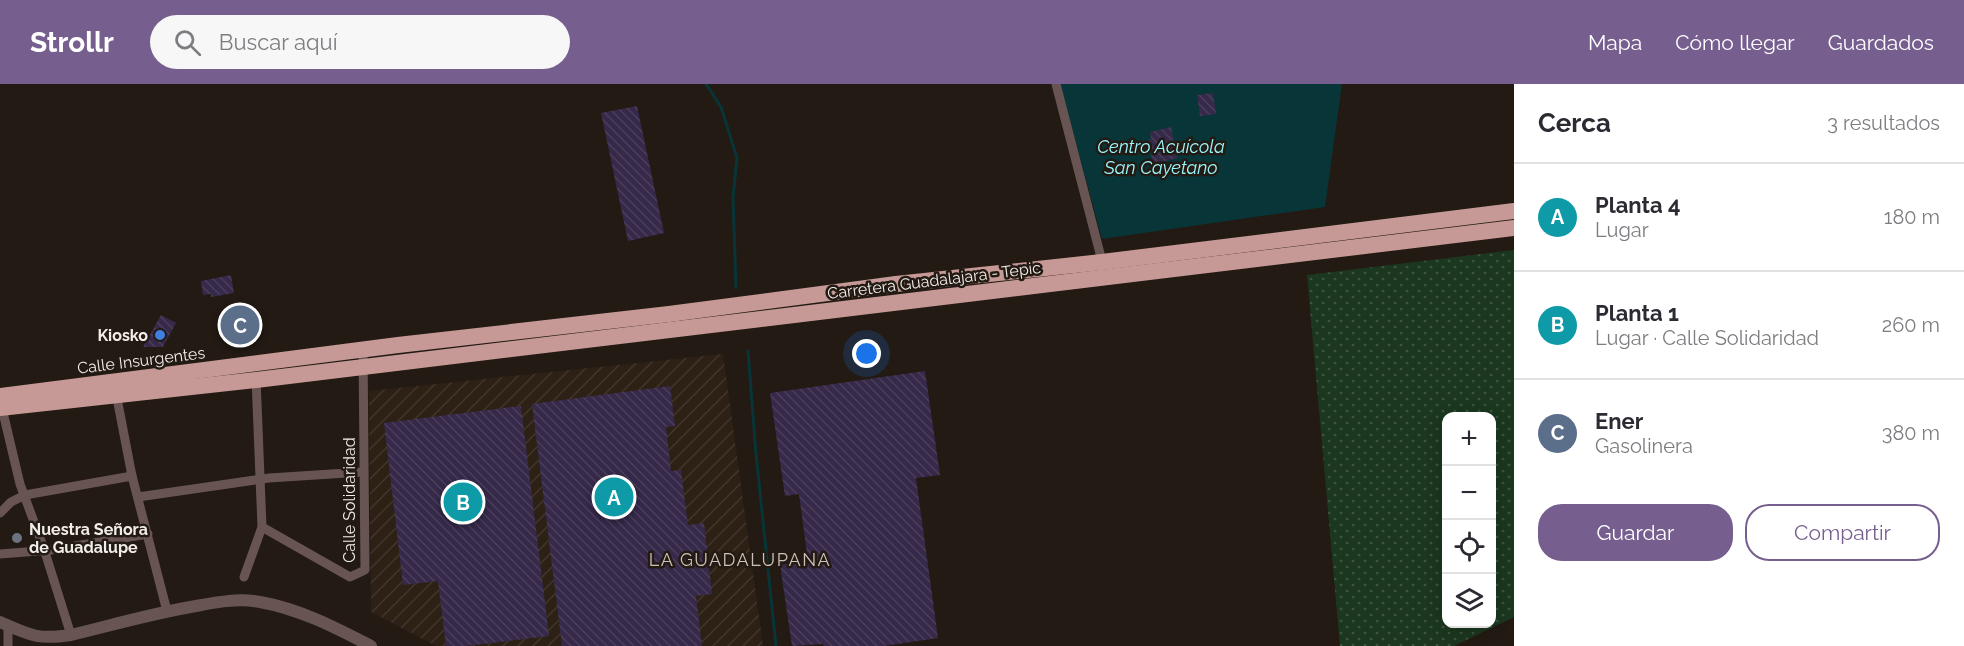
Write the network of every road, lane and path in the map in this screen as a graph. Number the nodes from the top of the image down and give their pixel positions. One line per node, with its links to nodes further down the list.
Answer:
1 (1056, 84): 4 (street)
2 (1514, 211): 4 (highway, Carretera Guadalajara - Tepic)
3 (1514, 228): 4 (highway, Carretera Guadalajara - Tepic)
4 (1104, 270): 5 (highway, Carretera Guadalajara - Tepic)
5 (360, 358): 6 (highway, Calle Insurgentes); 9 (street, Calle Solidaridad)
6 (255, 371): 7 (highway, Calle Insurgentes); 11 (street)
7 (115, 388): 8 (highway, Calle Insurgentes); 10 (street)
8 (0, 402): 12 (street)
9 (363, 472): 11 (street); 15 (street, Calle Solidaridad)
10 (132, 476): 12 (street); 13 (street)
11 (260, 480): 13 (street); 15 (street)
12 (25, 495): 14 (street); 17 (street)
13 (138, 497): 16 (street)
14 (0, 513)
15 (262, 527): 19 (street)
16 (148, 534): 17 (street); 20 (street)
17 (44, 549): 18 (street); 22 (street)
18 (0, 554)
19 (244, 578)
20 (167, 611): 22 (street); 24 (street)
21 (4, 624): 22 (street); 23 (street)
22 (71, 635)
23 (8, 646)
24 (371, 646)

